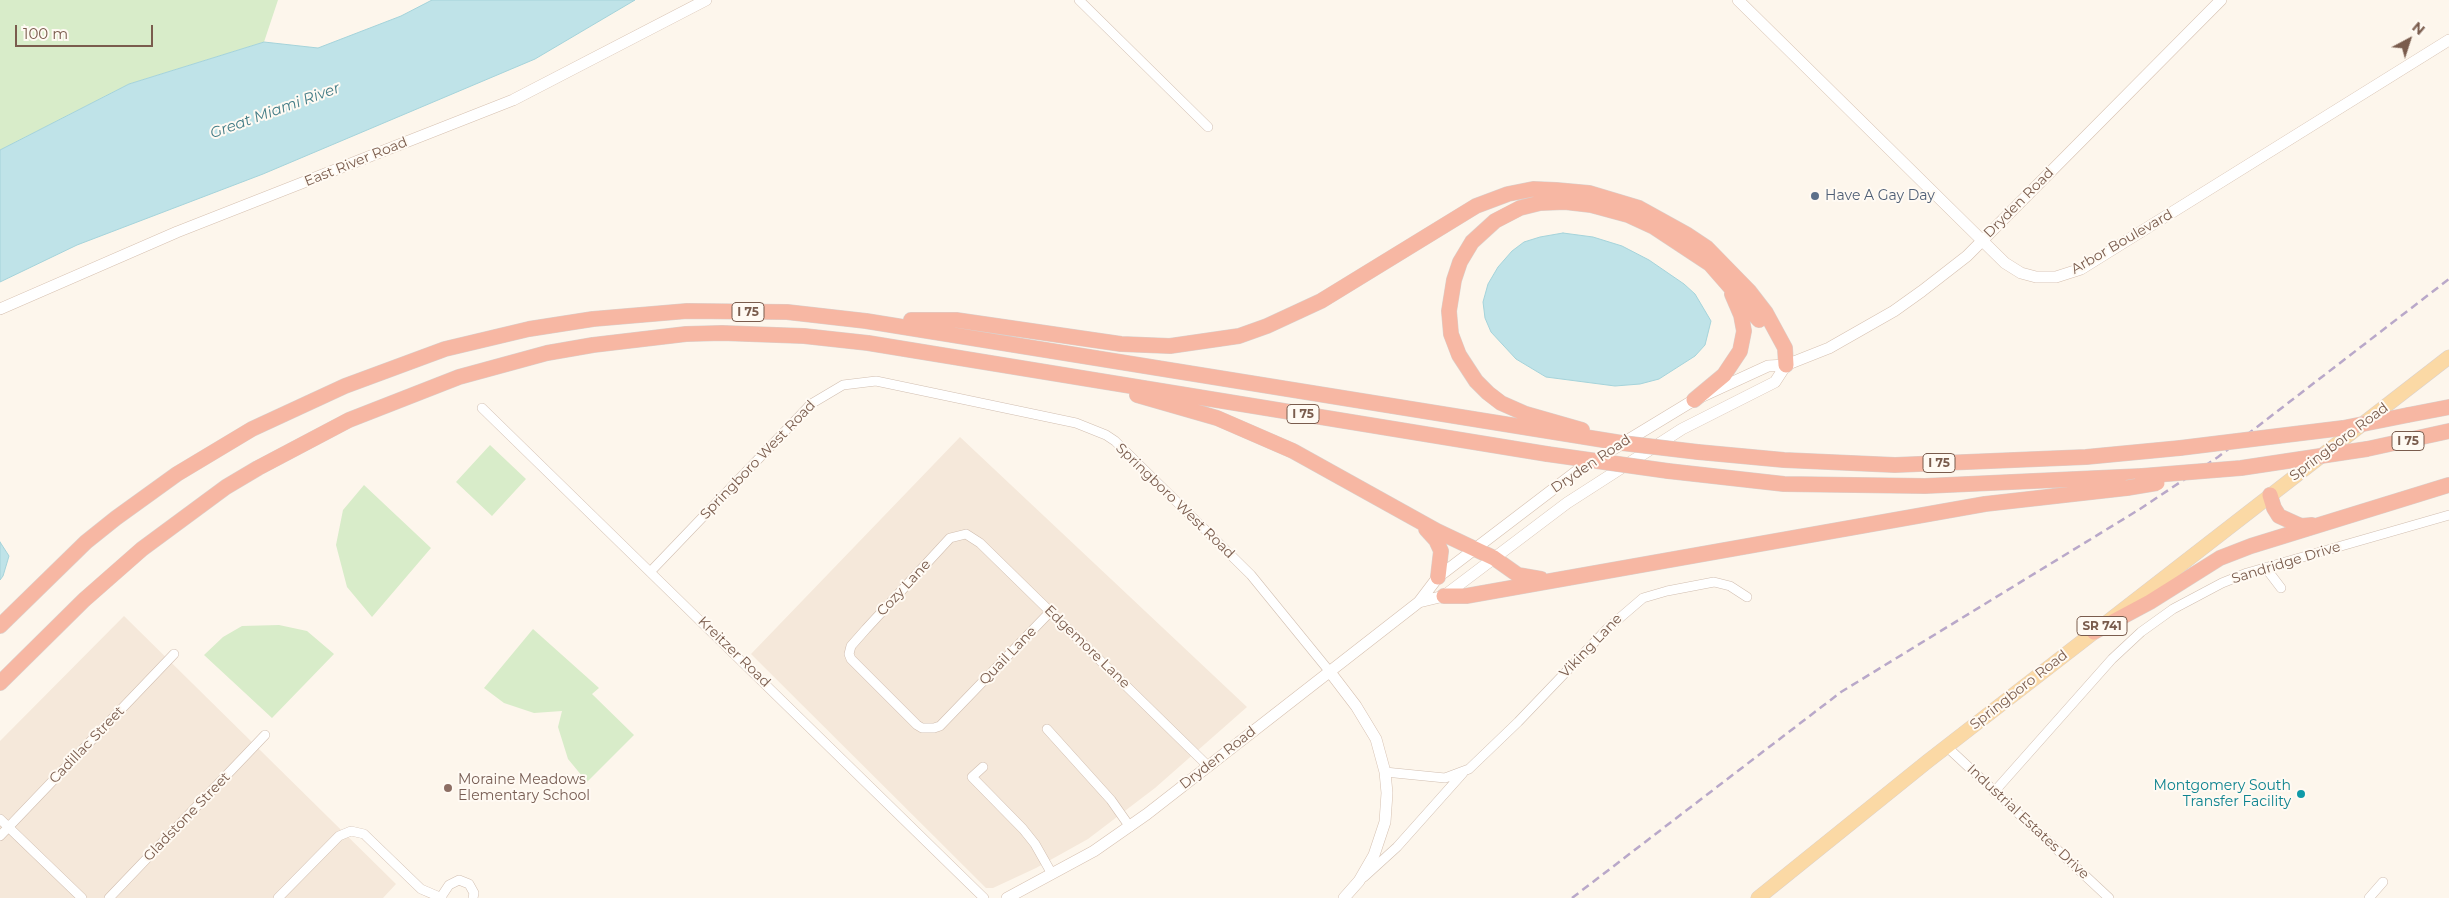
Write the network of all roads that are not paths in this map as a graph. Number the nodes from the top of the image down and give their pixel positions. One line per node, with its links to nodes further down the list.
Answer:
1 (706, 0): 9 (main road, East River Road)
2 (1079, 0): 6 (street)
3 (1738, 0): 7 (main road, Arbor Boulevard)
4 (2222, 0): 7 (main road, Dryden Road)
5 (2449, 40): 7 (main road, Arbor Boulevard)
6 (1208, 127)
7 (1983, 240): 12 (main road, Dryden Road)
8 (1726, 282): 12 (highway); 14 (highway); 18 (highway)
9 (0, 309)
10 (866, 321): 12 (highway); 18 (highway, I 75); 38 (highway, I 75)
11 (2449, 357): 22 (main road, Springboro Road / SR 741)
12 (1786, 365): 14 (main road, Dryden Road); 28 (main road, Dryden Road)
13 (1058, 373): 19 (highway, I 75, bridge); 24 (highway); 43 (highway, I 75)
14 (1694, 400): 19 (main road, Dryden Road)
15 (2449, 407): 18 (highway, I 75, bridge)
16 (482, 408): 30 (street, Kreitzer Road)
17 (2449, 431): 20 (highway, I 75, bridge)
18 (1580, 433)
19 (1594, 461): 20 (highway, I 75, bridge); 27 (main road, Dryden Road)
20 (2241, 468): 31 (highway, bridge)
21 (2449, 485): 25 (highway)
22 (2270, 495): 25 (highway); 39 (main road, Springboro Road / SR 741)
23 (2449, 515): 29 (street, Sandridge Drive)
24 (1412, 516): 27 (highway); 32 (highway)
25 (2322, 524): 39 (highway)
26 (962, 534): 37 (street, Edgemore Lane); 40 (street, Cozy Lane)
27 (1474, 550): 28 (highway); 32 (main road, Dryden Road)
28 (1494, 558): 31 (highway); 34 (main road, Dryden Road)
29 (2265, 567): 33 (street); 51 (street, Sandridge Drive)
30 (651, 571): 42 (street, Springboro West Road); 64 (street, Kreitzer Road)
31 (1593, 574): 34 (highway)
32 (1438, 577): 36 (main road, Dryden Road)
33 (2281, 588)
34 (1444, 596): 36 (main road, Dryden Road)
35 (1747, 597): 50 (street, Viking Lane)
36 (1419, 602): 42 (main road, Dryden Road)
37 (1050, 612): 40 (street, Quail Lane); 48 (street, Edgemore Lane)
38 (0, 626)
39 (2094, 632): 46 (main road, Springboro Road / SR 741)
40 (850, 649)
41 (174, 654): 54 (street, Cadillac Street)
42 (1330, 672): 48 (main road, Dryden Road); 49 (main road, Springboro West Road)
43 (0, 683)
44 (1047, 729): 53 (street)
45 (265, 735): 60 (street, Gladstone Street)
46 (1946, 746): 51 (street, Industrial Estates Drive); 67 (main road, Springboro Road / SR 741)
47 (983, 766): 56 (street)
48 (1208, 766): 53 (main road, Dryden Road)
49 (1384, 772): 50 (street, Viking Lane); 57 (main road, Springboro West Road)
50 (1463, 772): 57 (street, Viking Lane)
51 (1994, 792): 68 (street, Industrial Estates Drive)
52 (0, 819): 54 (street)
53 (1130, 826): 56 (main road, Dryden Road)
54 (8, 827): 55 (street, Cadillac Street); 59 (street)
55 (0, 836)
56 (1052, 874): 65 (main road, Dryden Road)
57 (1359, 880): 66 (main road, Springboro West Road)
58 (2383, 882): 69 (street)
59 (82, 898)
60 (109, 898)
61 (278, 898): 62 (street)
62 (441, 898): 63 (street)
63 (473, 898)
64 (984, 898)
65 (1007, 898)
66 (1344, 898)
67 (1758, 898)
68 (2109, 898)
69 (2369, 898)

